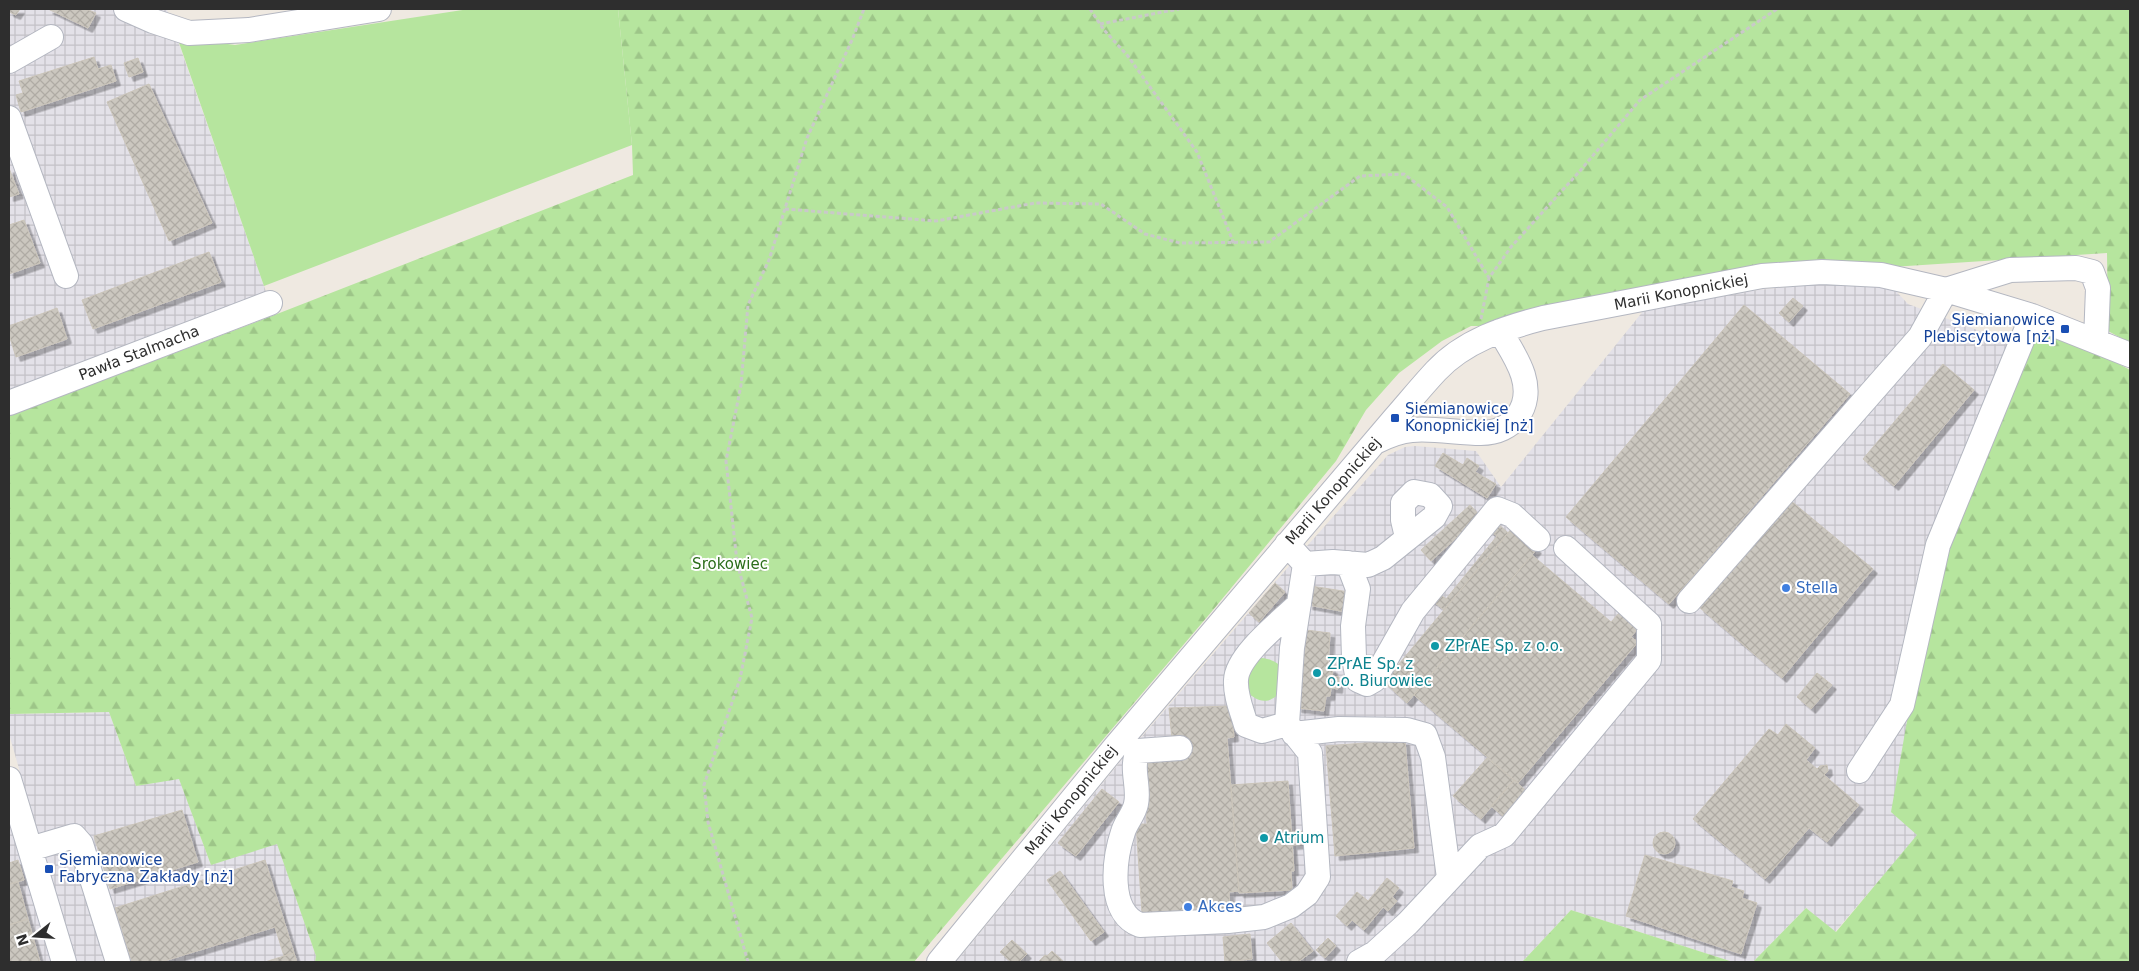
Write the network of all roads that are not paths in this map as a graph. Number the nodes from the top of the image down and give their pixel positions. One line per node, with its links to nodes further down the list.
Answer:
1 (126, 9): 2 (street)
2 (379, 9)
3 (51, 37): 4 (street)
4 (9, 61)
5 (9, 118): 6 (street)
6 (66, 276)
7 (1946, 290): 9 (street, Marii Konopnickiej); 10 (street, Marii Konopnickiej); 11 (street); 21 (street)
8 (270, 303): 13 (street, Pawła Stalmacha)
9 (2032, 316): 11 (street, Marii Konopnickiej); 25 (street)
10 (1500, 331): 14 (street, Marii Konopnickiej); 14 (street)
11 (2096, 341): 12 (street, Marii Konopnickiej)
12 (2130, 355)
13 (9, 403)
14 (1374, 442): 17 (street, Marii Konopnickiej)
15 (1408, 537): 19 (street)
16 (1538, 539): 19 (street)
17 (1287, 544): 20 (street); 31 (street, Marii Konopnickiej)
18 (1566, 548): 28 (street)
19 (1348, 563): 20 (street)
20 (1305, 564): 22 (street)
21 (1688, 601)
22 (1300, 604): 23 (street); 23 (street)
23 (1290, 729): 24 (street); 28 (street)
24 (1180, 748)
25 (1859, 771)
26 (9, 779): 27 (street)
27 (30, 849): 29 (street); 30 (street)
28 (1449, 878): 32 (street)
29 (64, 962)
30 (118, 962)
31 (939, 962)
32 (1358, 962)

